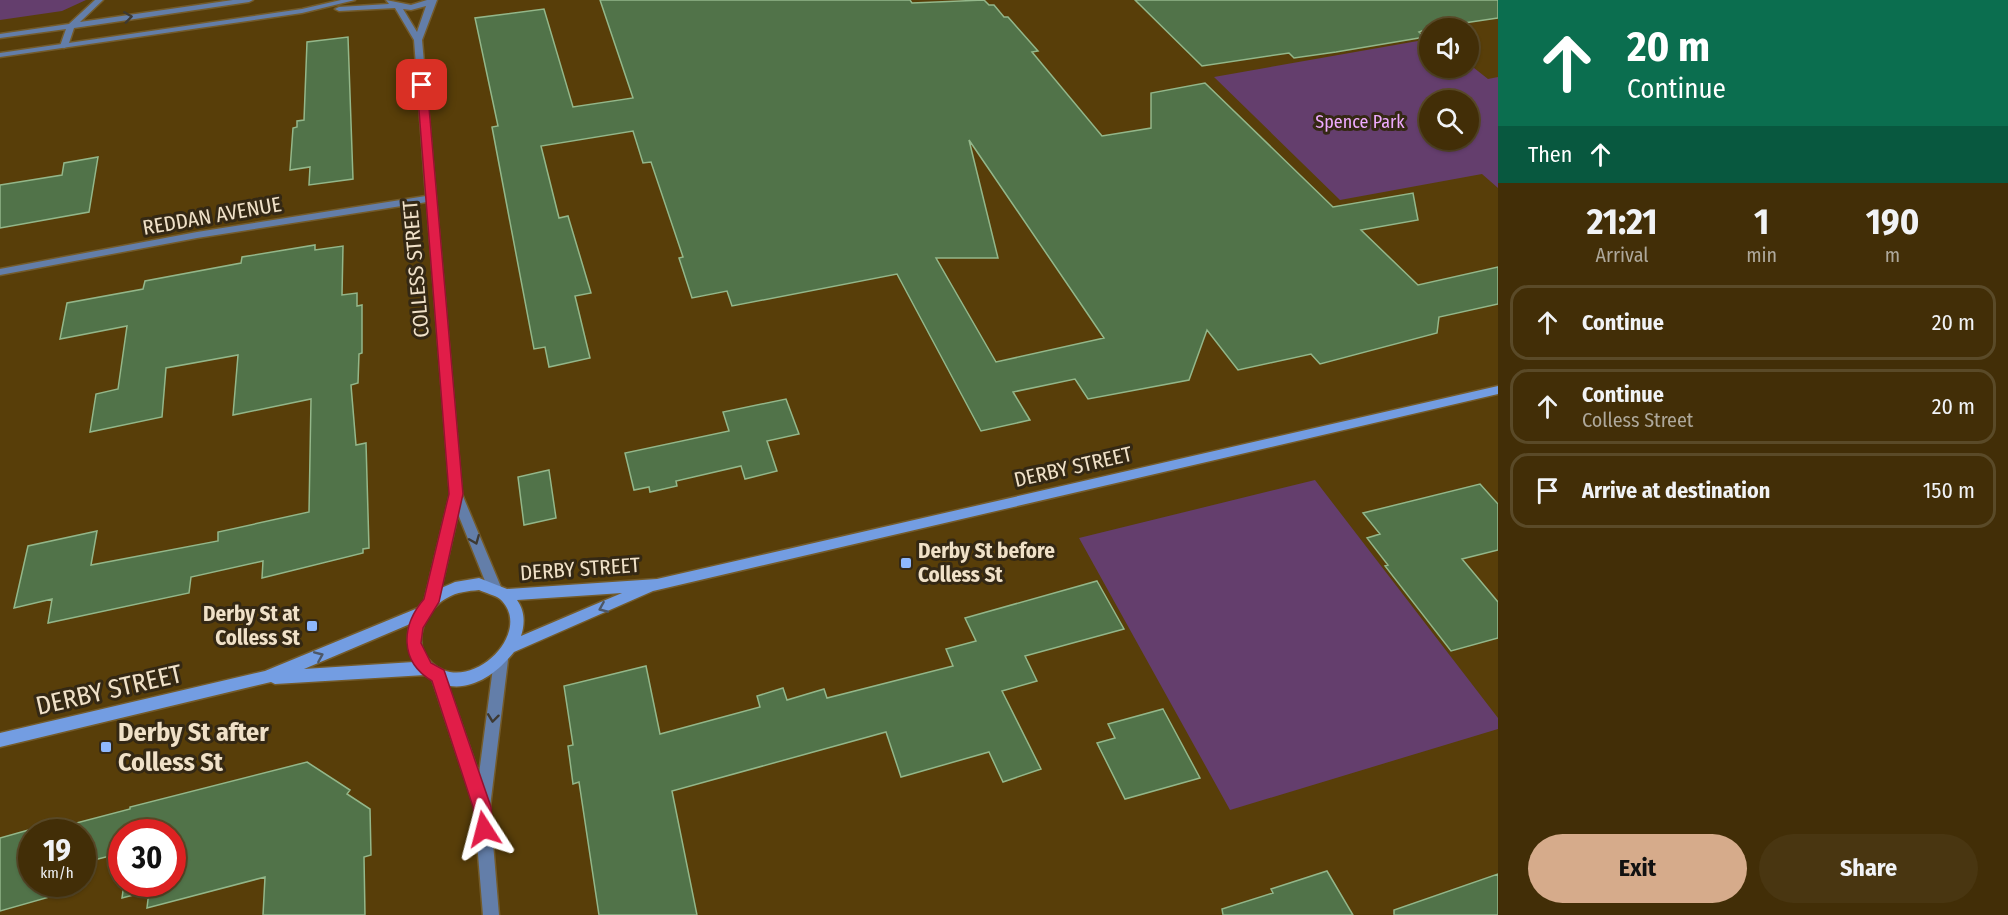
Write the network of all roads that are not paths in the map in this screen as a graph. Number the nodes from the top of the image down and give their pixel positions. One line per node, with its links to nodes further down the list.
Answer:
1 (99, 0): 7 (street)
2 (249, 0): 7 (street, one-way to 2)
3 (351, 0): 6 (street)
4 (433, 0): 5 (street); 9 (street, COLLESS STREET)
5 (394, 4): 6 (street); 9 (street, COLLESS STREET)
6 (302, 11): 10 (street)
7 (71, 26): 8 (street); 10 (street)
8 (0, 36)
9 (418, 40): 12 (street, COLLESS STREET)
10 (64, 46): 11 (street)
11 (0, 55)
12 (431, 198): 13 (street, REDDAN AVENUE); 15 (street, COLLESS STREET)
13 (0, 272)
14 (1498, 390): 16 (street, DERBY STREET)
15 (456, 494): 17 (street, COLLESS STREET, one-way to 17); 18 (street, COLLESS STREET)
16 (657, 585): 17 (street, DERBY STREET); 19 (street, DERBY STREET, one-way to 19)
17 (500, 591): 18 (street); 19 (street)
18 (426, 607): 21 (street); 22 (street, DERBY STREET, one-way to 18)
19 (511, 647): 20 (street)
20 (501, 660): 21 (street); 24 (street, one-way to 24)
21 (432, 672): 22 (street, DERBY STREET); 24 (street)
22 (265, 678): 23 (street, DERBY STREET)
23 (0, 740)
24 (482, 807): 25 (street)
25 (491, 915)

